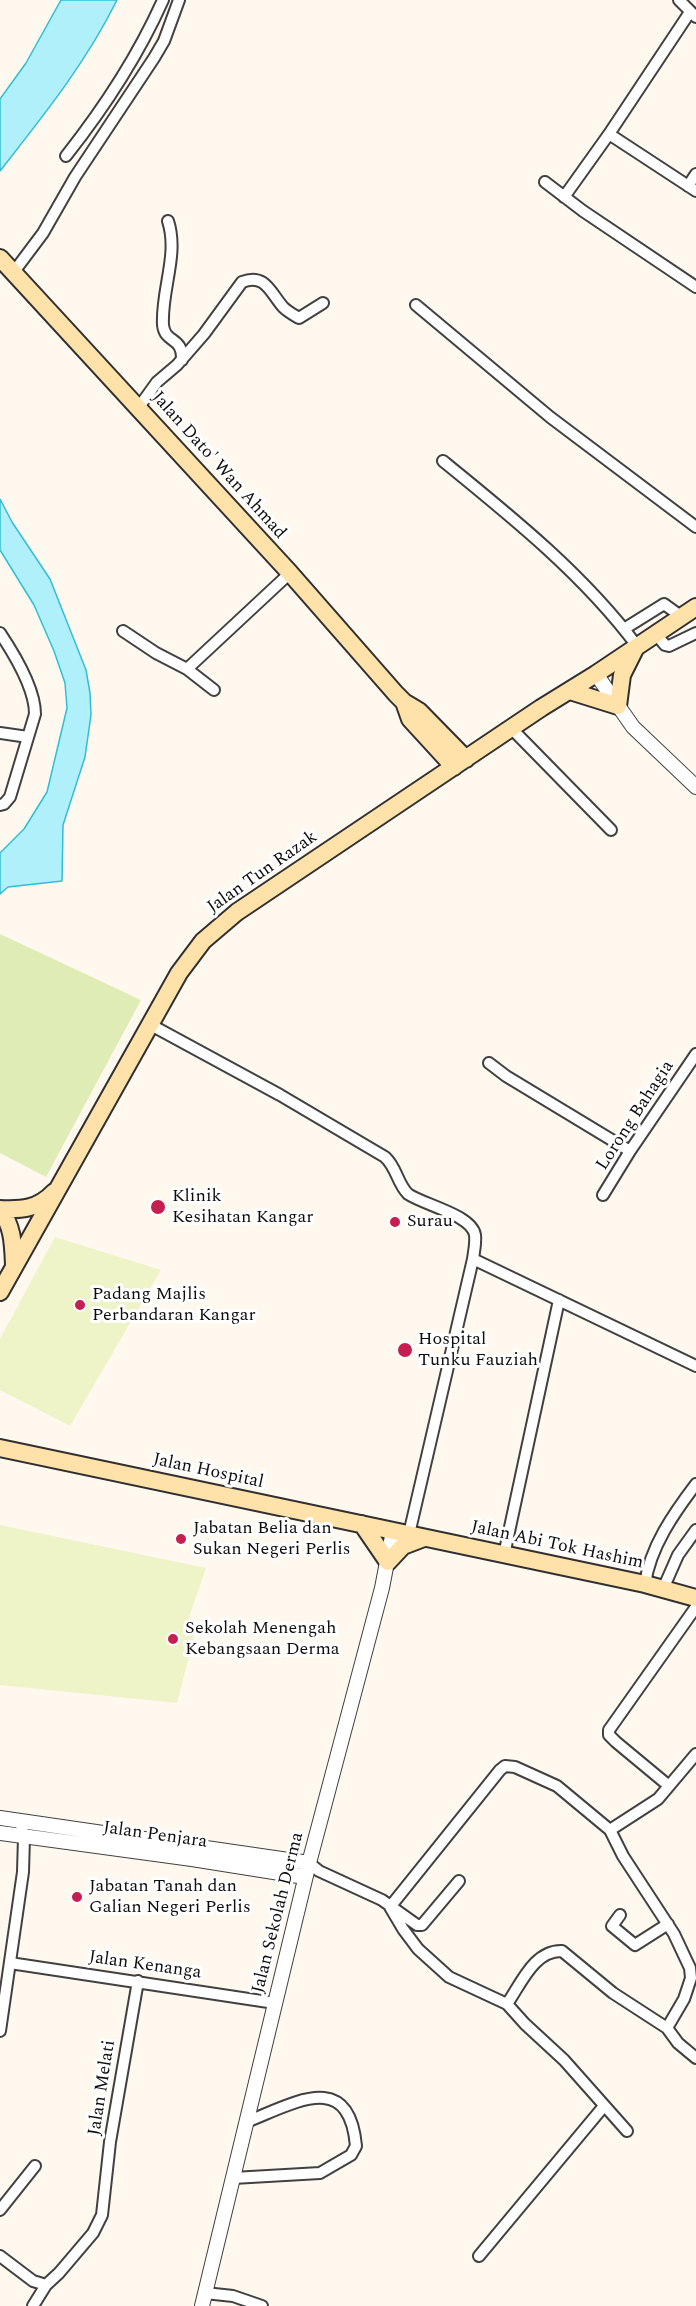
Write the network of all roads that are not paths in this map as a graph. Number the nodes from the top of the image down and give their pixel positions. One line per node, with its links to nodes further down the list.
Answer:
1 (163, 0): 6 (street)
2 (179, 0): 13 (street)
3 (679, 0): 4 (street)
4 (693, 14): 5 (street)
5 (609, 134): 9 (street); 10 (street)
6 (66, 156)
7 (696, 174): 9 (street)
8 (544, 182): 10 (street)
9 (692, 189)
10 (564, 196): 14 (street)
11 (168, 221): 17 (street)
12 (0, 258): 13 (main road, Jalan Dato' Wan Ahmad)
13 (13, 273): 18 (main road, Jalan Dato' Wan Ahmad)
14 (696, 286)
15 (323, 303): 17 (street)
16 (416, 306): 20 (street)
17 (182, 360): 18 (street)
18 (139, 407): 21 (main road, Jalan Dato' Wan Ahmad)
19 (443, 461): 24 (street)
20 (696, 527)
21 (290, 573): 30 (street); 38 (main road, Jalan Dato' Wan Ahmad)
22 (696, 607): 23 (main road, Jalan Tun Razak)
23 (682, 617): 24 (street); 28 (main road, Jalan Tun Razak)
24 (624, 629): 29 (street)
25 (123, 631): 30 (street)
26 (0, 633): 37 (street)
27 (696, 633): 28 (street)
28 (656, 634): 29 (main road, Jalan Tun Razak)
29 (637, 646): 31 (main road, Jalan Tun Razak); 34 (main road)
30 (187, 669): 32 (street)
31 (596, 674): 33 (main road, Jalan Tun Razak); 34 (street)
32 (214, 690)
33 (570, 691): 34 (main road); 35 (main road, Jalan Tun Razak)
34 (618, 706): 39 (street)
35 (511, 728): 38 (main road, Jalan Tun Razak); 41 (street)
36 (0, 733): 37 (street)
37 (28, 737): 40 (street)
38 (460, 763): 42 (main road, Jalan Tun Razak)
39 (696, 787)
40 (0, 805)
41 (611, 830)
42 (151, 1024): 46 (main road, Jalan Tun Razak); 50 (street)
43 (696, 1054): 45 (street, Lorong Bahagia)
44 (489, 1063): 45 (street)
45 (630, 1151): 47 (street, Lorong Bahagia)
46 (61, 1185): 48 (main road); 49 (main road, Jalan Tun Razak)
47 (603, 1195)
48 (0, 1209): 49 (main road); 51 (main road)
49 (36, 1228): 51 (main road, Jalan Tun Razak)
50 (473, 1259): 53 (street); 59 (street)
51 (14, 1266): 52 (main road, Jalan Tun Razak)
52 (0, 1293)
53 (559, 1300): 54 (street); 60 (street)
54 (696, 1366)
55 (0, 1448): 57 (main road, Jalan Hospital)
56 (696, 1484): 62 (street)
57 (362, 1524): 59 (main road, Jalan Hospital); 61 (main road)
58 (696, 1530): 63 (street)
59 (409, 1534): 60 (main road, Jalan Abi Tok Hashim); 61 (street, Jalan Sekolah Derma); 61 (main road)
60 (504, 1555): 62 (main road, Jalan Abi Tok Hashim)
61 (388, 1562): 73 (street, Jalan Sekolah Derma)
62 (645, 1584): 63 (main road, Jalan Abi Tok Hashim)
63 (663, 1589): 64 (main road, Jalan Abi Tok Hashim)
64 (696, 1598)
65 (696, 1606): 67 (street)
66 (696, 1754): 67 (street)
67 (669, 1786): 70 (street)
68 (0, 1818): 69 (street)
69 (20, 1821): 72 (street); 73 (street)
70 (610, 1830): 75 (street); 77 (street)
71 (0, 1833): 72 (street, Jalan Penjara)
72 (24, 1837): 73 (street, Jalan Penjara); 78 (street)
73 (311, 1870): 75 (street); 80 (street, Jalan Sekolah Derma)
74 (459, 1881): 75 (street)
75 (390, 1907): 81 (street)
76 (620, 1915): 77 (street)
77 (668, 1924): 82 (street)
78 (10, 1963): 79 (street, Jalan Kenanga); 83 (street)
79 (138, 1981): 80 (street, Jalan Kenanga); 93 (street, Jalan Melati)
80 (275, 2003): 86 (street, Jalan Sekolah Derma)
81 (507, 2004): 82 (street); 85 (street)
82 (667, 2028): 84 (street)
83 (0, 2031)
84 (696, 2058)
85 (604, 2106): 87 (street); 92 (street)
86 (246, 2122): 89 (street, Jalan Sekolah Derma); 89 (street)
87 (627, 2132)
88 (35, 2166): 90 (street)
89 (233, 2178): 94 (street, Jalan Sekolah Derma)
90 (0, 2210)
91 (0, 2256): 93 (street)
92 (479, 2256)
93 (46, 2285): 95 (street, Jalan Melati)
94 (204, 2300): 96 (street)
95 (33, 2306)
96 (262, 2306)

